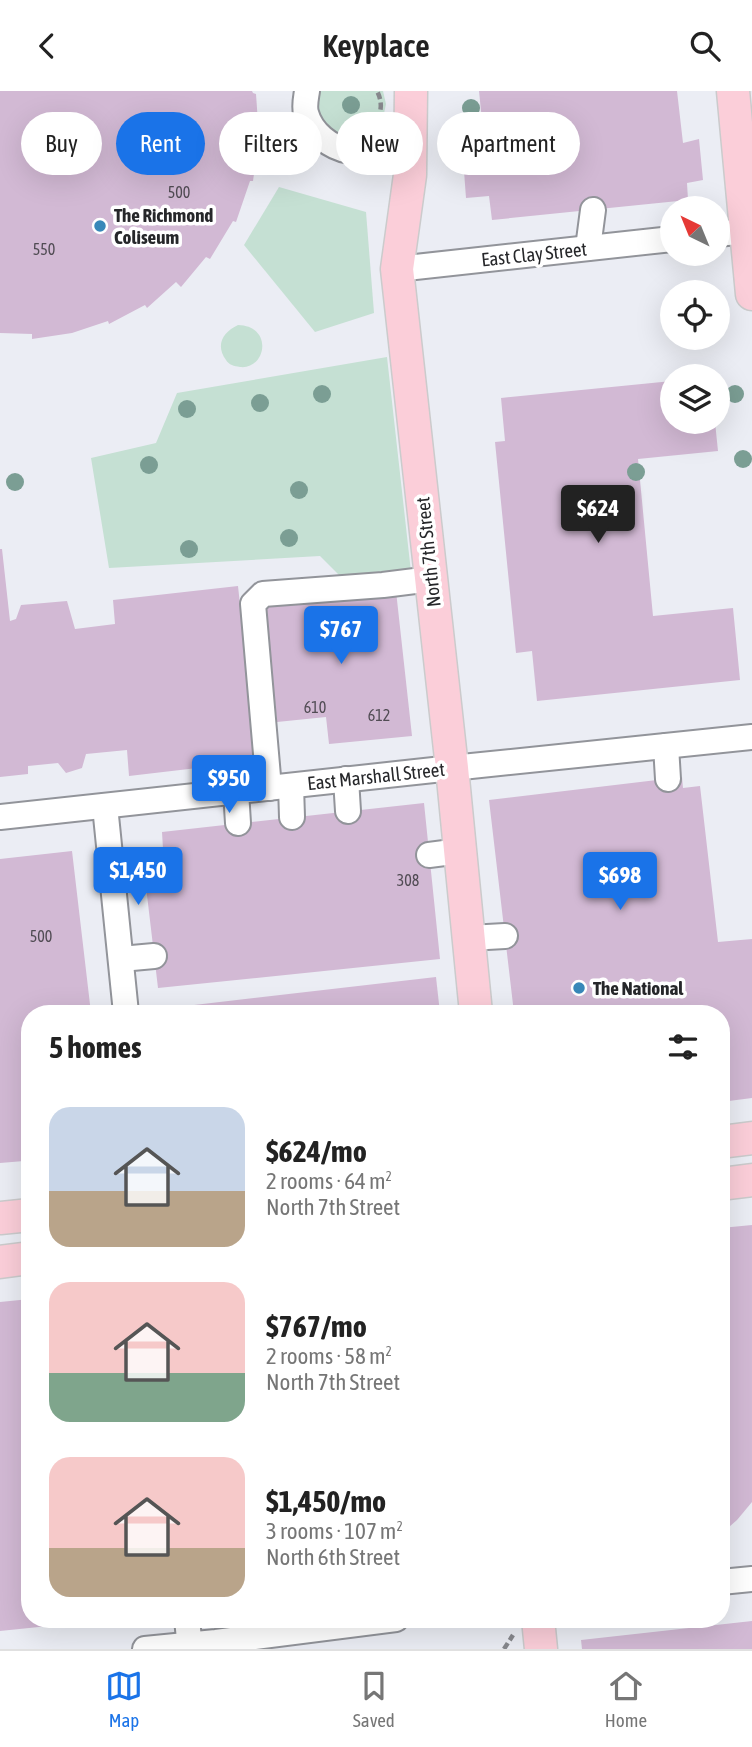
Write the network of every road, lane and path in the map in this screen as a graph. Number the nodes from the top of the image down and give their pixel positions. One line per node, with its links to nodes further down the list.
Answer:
1 (307, 91): 8 (street)
2 (377, 91): 5 (path)
3 (411, 91): 6 (main road, North 7th Street)
4 (733, 91): 7 (main road)
5 (381, 112)
6 (411, 112)
7 (745, 132): 11 (main road)
8 (336, 147)
9 (410, 175): 14 (main road, North 7th Street)
10 (593, 210): 13 (street)
11 (732, 232): 15 (main road)
12 (660, 240): 13 (street, East Clay Street)
13 (588, 248): 14 (street, East Clay Street)
14 (397, 269): 16 (main road, North 7th Street)
15 (752, 294)
16 (431, 579): 19 (main road, North 7th Street); 22 (street)
17 (752, 737): 18 (street, East Marshall Street)
18 (666, 747): 19 (street, East Marshall Street); 21 (street)
19 (452, 768): 20 (street, East Marshall Street); 29 (main road, North 7th Street)
20 (346, 779): 22 (street, East Marshall Street); 25 (street)
21 (668, 779)
22 (280, 787): 23 (street, East Marshall Street); 27 (street)
23 (236, 791): 24 (street, East Marshall Street); 28 (street)
24 (105, 806): 26 (street, East Marshall Street); 34 (street)
25 (348, 811)
26 (0, 817)
27 (292, 817)
28 (237, 823)
29 (460, 851): 30 (street); 32 (main road, North 7th Street)
30 (429, 855)
31 (505, 936): 32 (street)
32 (469, 938): 36 (main road, North 7th Street)
33 (154, 956): 34 (street)
34 (121, 959): 35 (street)
35 (125, 1005)
36 (475, 1005)
37 (752, 1138): 38 (main road)
38 (730, 1141)
39 (752, 1180): 40 (main road)
40 (730, 1183)
41 (21, 1216): 42 (main road)
42 (0, 1218)
43 (21, 1259): 44 (main road)
44 (0, 1262)
45 (752, 1579): 46 (street)
46 (730, 1581)
47 (188, 1628): 50 (street)
48 (326, 1628): 50 (street)
49 (539, 1628): 52 (main road)
50 (190, 1646): 51 (street)
51 (145, 1649)
52 (541, 1649)

